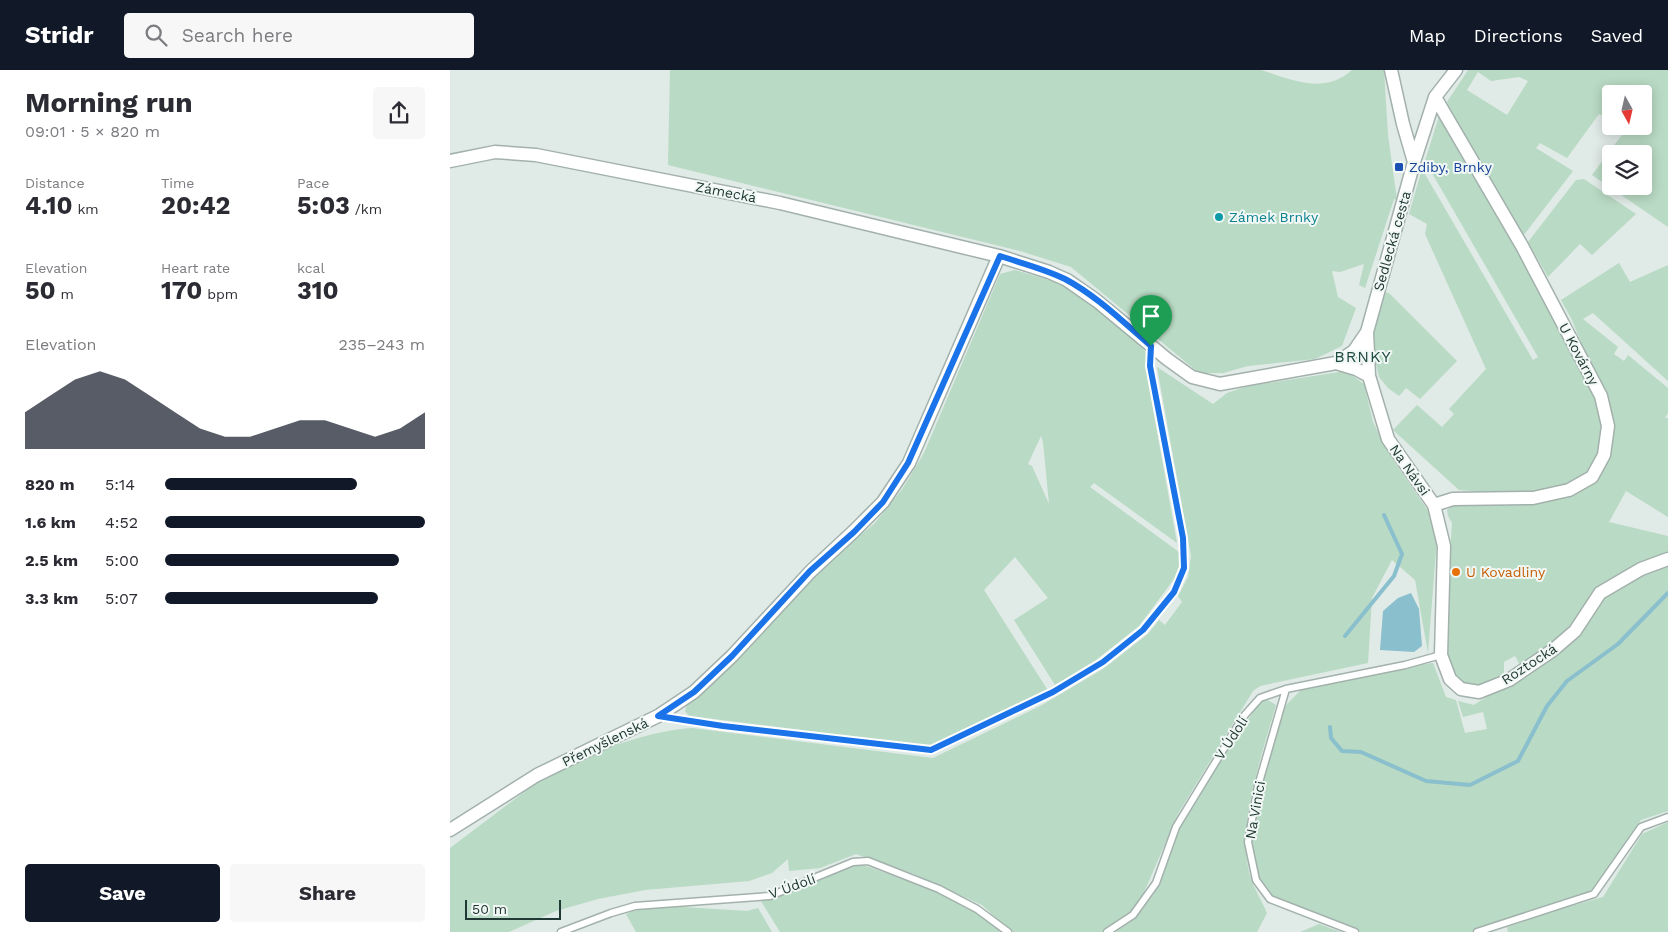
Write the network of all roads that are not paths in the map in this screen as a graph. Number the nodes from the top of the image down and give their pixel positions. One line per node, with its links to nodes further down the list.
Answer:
1 (1391, 70): 5 (street)
2 (1456, 70): 3 (street, Sedlecká cesta)
3 (1435, 97): 5 (street, Sedlecká cesta); 11 (street, U Kovárny)
4 (450, 161): 6 (street, Zámecká)
5 (1414, 162): 7 (street, Sedlecká cesta)
6 (1000, 256): 8 (street); 15 (street, Přemyšlenská)
7 (1367, 332): 9 (street); 10 (street, Na Návsi)
8 (1151, 346): 9 (street); 15 (lane)
9 (1336, 363): 10 (street)
10 (1369, 376): 11 (street, Na Návsi)
11 (1434, 505): 13 (street, Roztocká)
12 (1668, 559): 13 (street, Roztocká)
13 (1440, 655): 14 (lane, V Údolí)
14 (1286, 689): 20 (lane, V Údolí); 21 (lane, Na Vinici)
15 (658, 716): 17 (street, Přemyšlenská)
16 (1668, 817): 22 (lane)
17 (450, 830)
18 (561, 932): 19 (lane, V Údolí)
19 (1008, 932)
20 (1107, 932)
21 (1355, 932)
22 (1477, 932)

